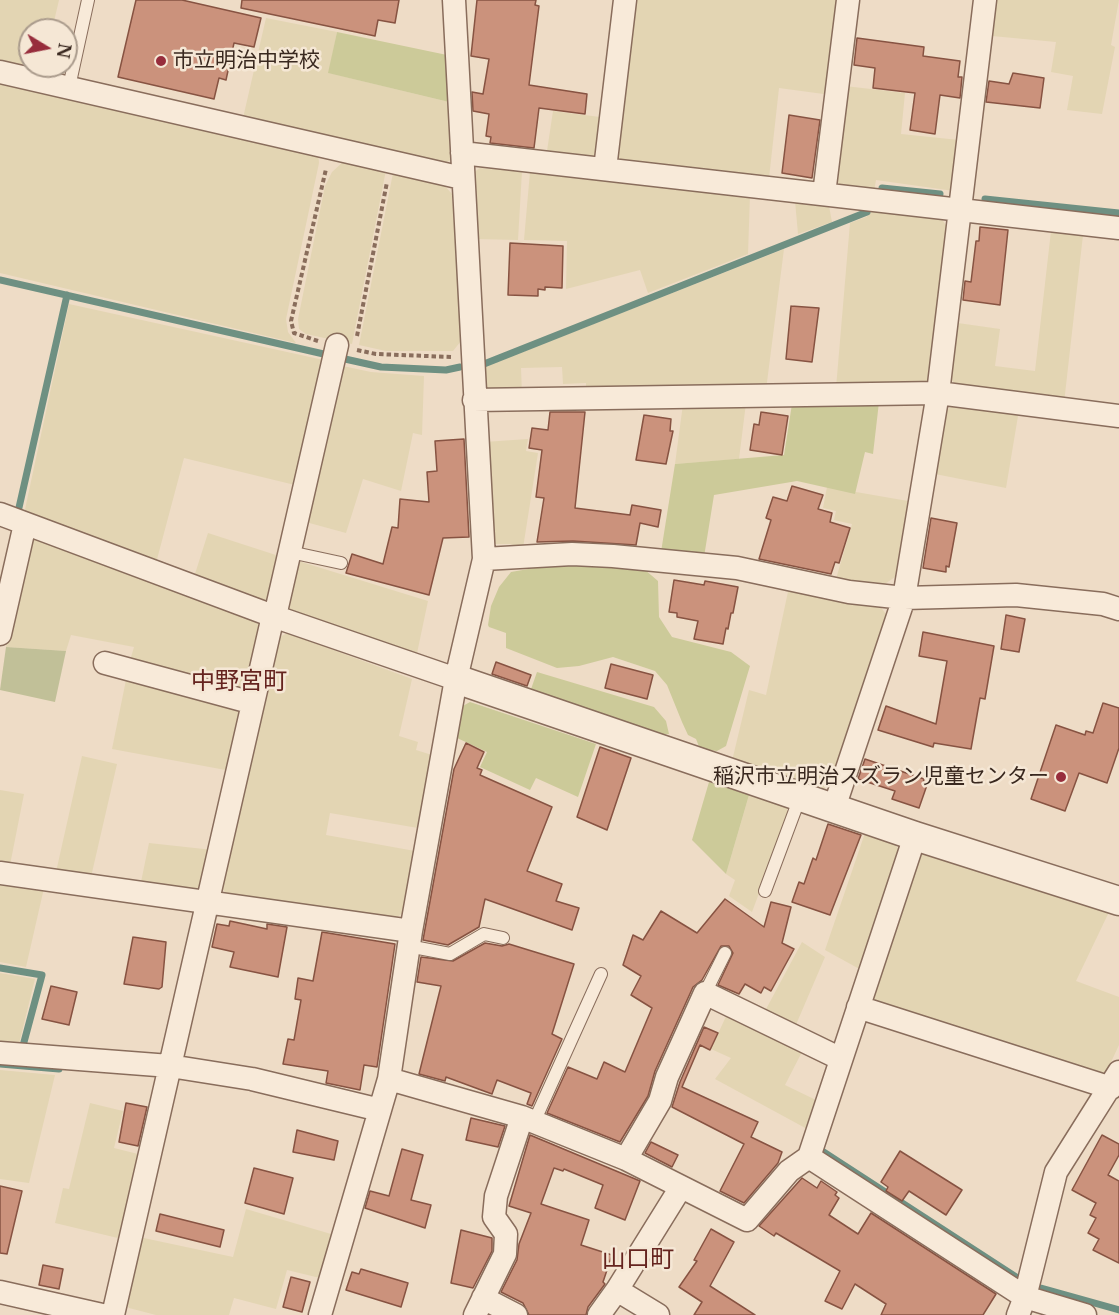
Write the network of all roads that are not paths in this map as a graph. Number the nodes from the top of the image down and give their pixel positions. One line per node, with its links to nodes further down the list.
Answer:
1 (88, 0): 7 (lane)
2 (454, 0): 8 (street)
3 (625, 0): 9 (street)
4 (848, 0): 11 (street)
5 (985, 0): 12 (street)
6 (0, 72): 7 (street)
7 (69, 87): 10 (street)
8 (462, 153): 9 (street); 10 (street)
9 (605, 169): 11 (street)
10 (462, 178): 16 (street)
11 (824, 194): 12 (street)
12 (960, 209): 13 (street); 15 (street)
13 (1119, 228)
14 (346, 347): 20 (street)
15 (938, 393): 16 (street); 17 (street); 23 (street)
16 (474, 400): 21 (street)
17 (1119, 416)
18 (0, 514): 19 (street)
19 (25, 524): 25 (street); 26 (street)
20 (290, 552): 22 (lane); 25 (street)
21 (484, 559): 23 (street); 28 (street)
22 (340, 563)
23 (904, 598): 24 (street); 31 (street)
24 (1119, 609)
25 (274, 616): 28 (street); 29 (street)
26 (0, 634)
27 (105, 663): 29 (street)
28 (456, 679): 30 (street); 38 (street)
29 (253, 703): 36 (street)
30 (800, 796): 31 (street); 34 (lane)
31 (834, 808): 32 (street)
32 (915, 836): 35 (street); 42 (street)
33 (0, 873): 36 (street)
34 (765, 891)
35 (1119, 901)
36 (207, 903): 38 (street); 45 (street)
37 (503, 938): 38 (lane)
38 (410, 939): 46 (street)
39 (724, 953): 41 (lane)
40 (601, 975): 49 (lane)
41 (705, 993): 44 (street); 51 (street)
42 (858, 1007): 44 (street); 47 (street)
43 (0, 1053): 45 (street)
44 (841, 1059): 50 (street)
45 (170, 1066): 48 (street); 58 (street)
46 (389, 1079): 48 (street); 49 (street)
47 (1113, 1092): 56 (street)
48 (380, 1110): 59 (street)
49 (528, 1119): 51 (street); 55 (street)
50 (810, 1157): 52 (street); 56 (street)
51 (626, 1159): 52 (street)
52 (681, 1187): 53 (street)
53 (617, 1290): 61 (street); 62 (street)
54 (0, 1292): 57 (street)
55 (479, 1306): 60 (street)
56 (1022, 1306): 63 (street)
57 (102, 1315)
58 (113, 1315)
59 (320, 1315)
60 (516, 1315)
61 (599, 1315)
62 (658, 1315)
63 (1084, 1315)

